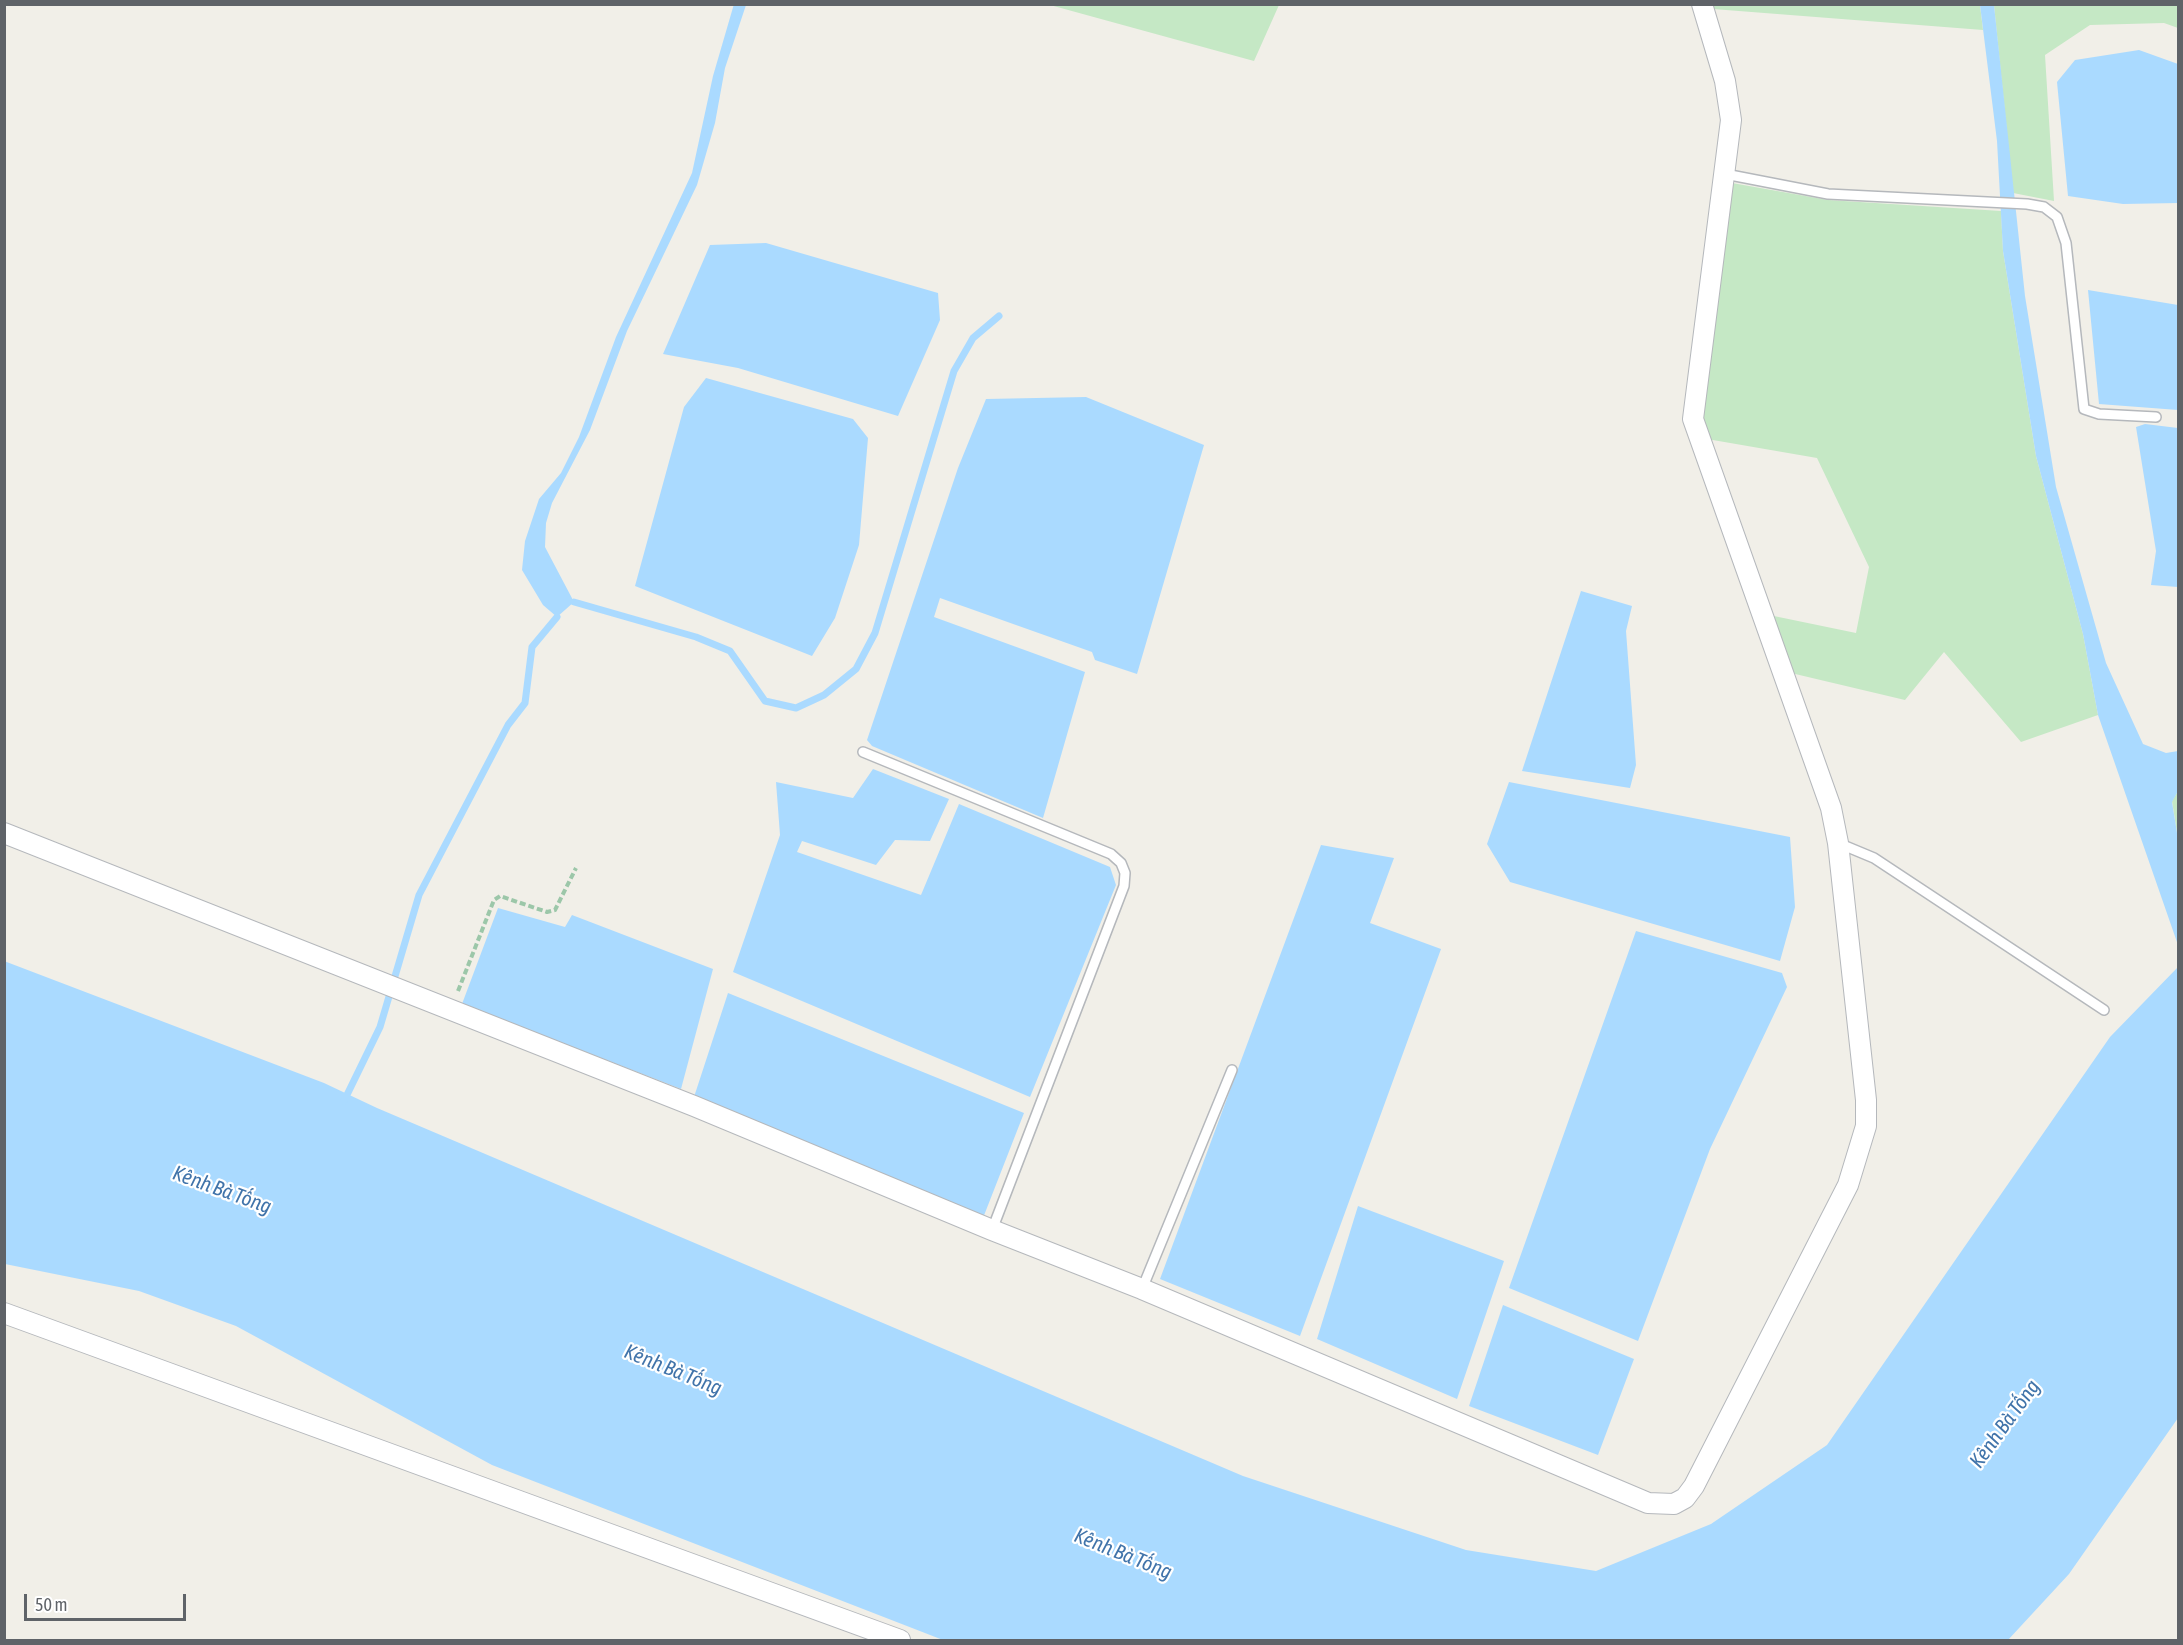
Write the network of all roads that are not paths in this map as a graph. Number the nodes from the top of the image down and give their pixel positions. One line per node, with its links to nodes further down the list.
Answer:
1 (1702, 4): 2 (street)
2 (1725, 174): 3 (lane); 6 (street)
3 (2156, 417)
4 (862, 752): 9 (lane)
5 (4, 833): 9 (street)
6 (1838, 843): 7 (lane); 10 (street)
7 (2104, 1010)
8 (1232, 1070): 10 (lane)
9 (992, 1230): 10 (street)
10 (1142, 1289)
11 (4, 1313): 12 (street)
12 (900, 1641)

